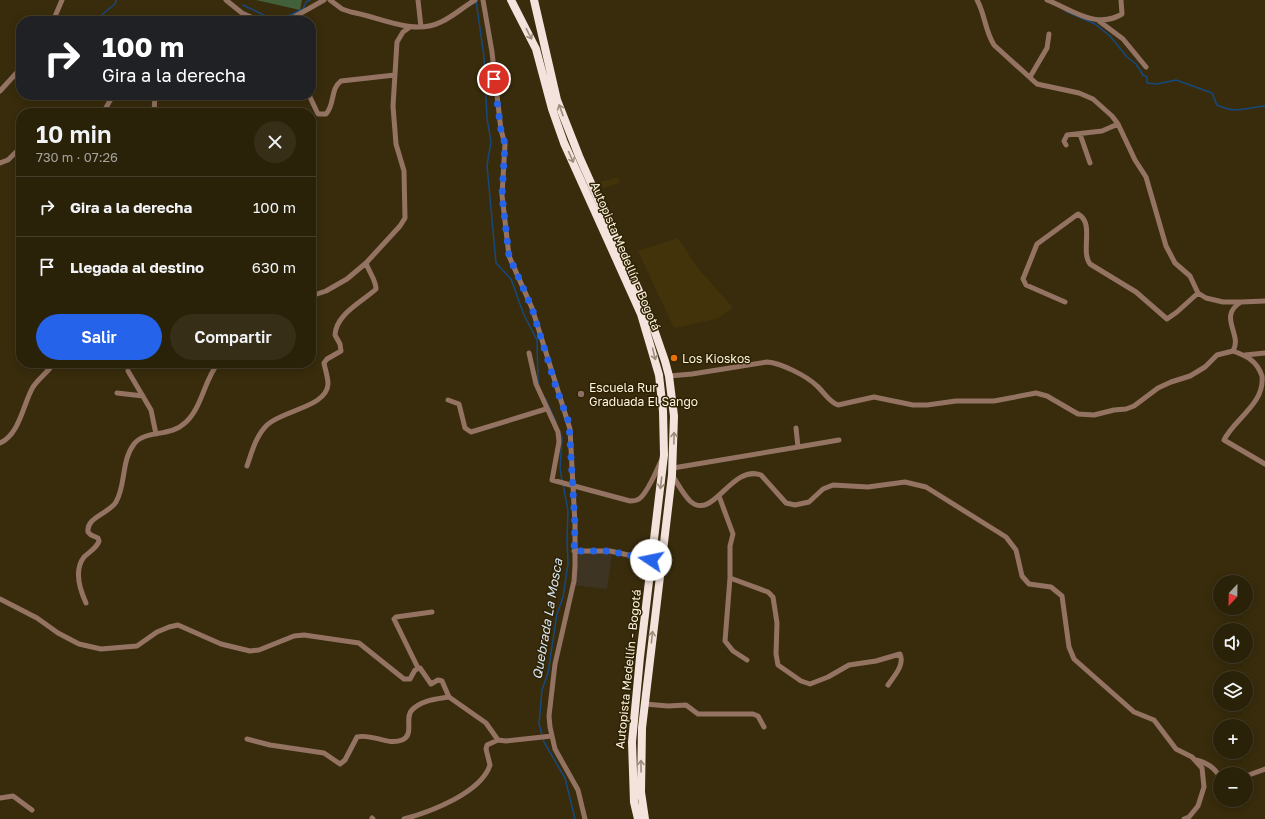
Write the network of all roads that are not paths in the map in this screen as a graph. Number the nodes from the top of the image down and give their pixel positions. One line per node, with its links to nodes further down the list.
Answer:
1 (62, 0): 13 (street)
2 (226, 0): 14 (street)
3 (324, 0): 15 (street)
4 (330, 0): 17 (street)
5 (418, 0): 18 (street)
6 (483, 0): 59 (street)
7 (510, 0): 55 (highway, Autopista Medellín - Bogotá, one-way to 55)
8 (534, 0): 45 (highway, Autopista Medellín - Bogotá, one-way to 8)
9 (977, 0): 23 (street)
10 (1047, 0): 16 (street)
11 (1121, 0): 16 (street)
12 (474, 1): 18 (street)
13 (55, 16)
14 (249, 16)
15 (295, 16)
16 (1099, 21): 20 (street)
17 (410, 27): 18 (street); 22 (street)
18 (421, 27)
19 (1049, 34): 23 (street)
20 (1146, 67)
21 (16, 73): 24 (street)
22 (395, 75): 25 (street); 32 (street)
23 (1030, 77): 26 (street)
24 (0, 91)
25 (316, 110)
26 (1118, 124): 27 (street); 33 (street)
27 (1080, 134): 28 (street); 31 (street)
28 (1066, 145)
29 (16, 152): 30 (street)
30 (0, 163)
31 (1090, 163)
32 (366, 263): 34 (street); 57 (street)
33 (1198, 293): 36 (street); 37 (street)
34 (316, 294)
35 (1265, 301): 37 (street)
36 (1065, 302)
37 (1241, 302): 38 (street)
38 (1233, 351): 41 (street); 45 (street)
39 (528, 352): 49 (street)
40 (1265, 352): 41 (street)
41 (1245, 355): 56 (street)
42 (49, 368): 53 (street)
43 (214, 368): 51 (street)
44 (128, 371): 47 (street)
45 (669, 376): 58 (highway, Autopista Medellín - Bogotá, one-way to 45)
46 (117, 393): 47 (street)
47 (143, 396): 51 (street)
48 (448, 400): 49 (street)
49 (546, 408): 59 (street)
50 (796, 428): 54 (street)
51 (156, 434): 65 (street)
52 (839, 440): 54 (street)
53 (0, 443)
54 (798, 447): 58 (street)
55 (664, 455): 59 (street); 62 (highway, Autopista Medellín - Bogotá, one-way to 62)
56 (1265, 464)
57 (247, 466)
58 (673, 472): 60 (street); 71 (highway, Autopista Medellín - Bogotá, one-way to 58)
59 (572, 484): 61 (street)
60 (719, 496): 63 (street); 76 (street)
61 (574, 551): 62 (street); 73 (street)
62 (651, 560): 84 (highway, Autopista Medellín - Bogotá)
63 (730, 578): 67 (street); 69 (street)
64 (0, 599): 68 (street)
65 (86, 603)
66 (432, 612): 68 (street)
67 (747, 660)
68 (418, 668): 70 (street)
69 (888, 685)
70 (449, 697): 74 (street); 75 (street)
71 (645, 704): 72 (street); 85 (highway, Autopista Medellín - Bogotá, one-way to 71)
72 (764, 727)
73 (549, 736): 75 (street); 83 (street)
74 (247, 739)
75 (498, 740): 82 (street)
76 (1196, 760): 77 (street); 86 (street)
77 (1213, 768)
78 (1265, 769): 79 (street)
79 (1253, 773)
80 (0, 798): 81 (street)
81 (32, 810)
82 (404, 819)
83 (584, 819)
84 (638, 819)
85 (645, 819)
86 (1184, 819)

